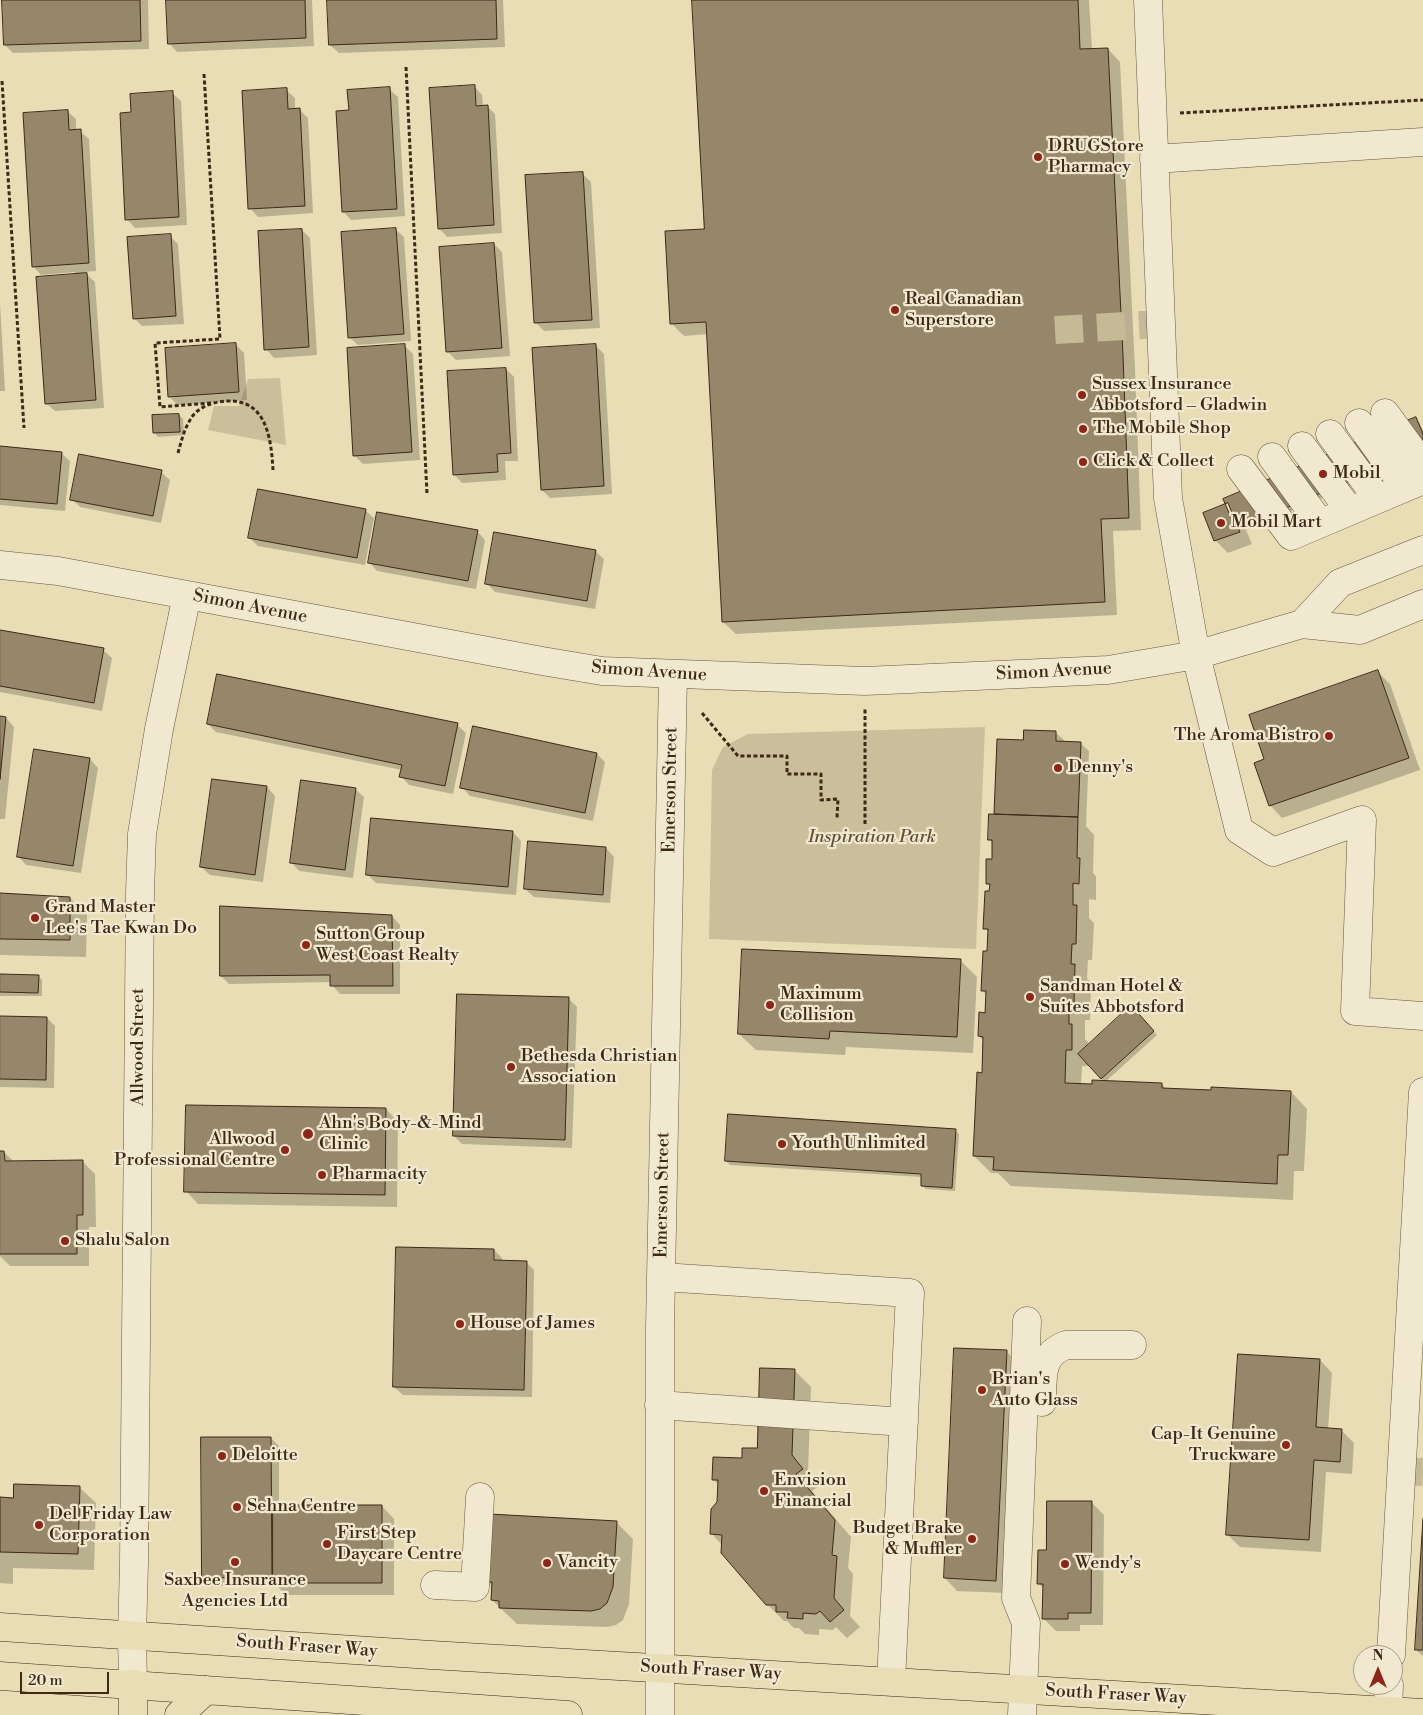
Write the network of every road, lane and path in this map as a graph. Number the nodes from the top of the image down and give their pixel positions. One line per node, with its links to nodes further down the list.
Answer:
1 (1148, 0): 6 (street)
2 (406, 67): 21 (path)
3 (204, 74): 9 (path)
4 (2, 81): 12 (path)
5 (1423, 100): 6 (path)
6 (1152, 114): 8 (street)
7 (1423, 142): 8 (street)
8 (1154, 159): 30 (street)
9 (211, 403): 15 (path); 19 (path)
10 (1385, 413): 17 (street)
11 (1359, 424): 20 (street)
12 (24, 428)
13 (1330, 434): 22 (street)
14 (1302, 446): 23 (street)
15 (178, 453)
16 (1272, 457): 24 (street)
17 (1423, 465)
18 (1242, 469): 24 (street)
19 (273, 470)
20 (1414, 484): 22 (street)
21 (427, 494)
22 (1378, 499): 23 (street)
23 (1350, 511): 24 (street)
24 (1320, 523)
25 (1423, 550): 29 (street)
26 (0, 565): 27 (street, Simon Avenue)
27 (187, 595): 31 (street, Simon Avenue); 47 (street, Allwood Street)
28 (1423, 604): 29 (street, Simon Avenue)
29 (1302, 624): 30 (street, Simon Avenue)
30 (1196, 655): 31 (street, Simon Avenue); 36 (street)
31 (673, 674): 38 (street, Emerson Street)
32 (700, 710): 34 (path)
33 (865, 724): 35 (path)
34 (837, 818)
35 (865, 824)
36 (1423, 1016)
37 (1423, 1092): 48 (street)
38 (662, 1276): 41 (street, Emerson Street); 42 (street)
39 (1027, 1322): 45 (street)
40 (1132, 1345): 45 (street)
41 (659, 1405): 42 (street); 49 (street, Emerson Street)
42 (904, 1422): 51 (street)
43 (480, 1497): 44 (street)
44 (435, 1585)
45 (1026, 1623): 55 (street)
46 (0, 1627): 47 (main road, South Fraser Way)
47 (132, 1636): 49 (main road, South Fraser Way); 52 (street, Allwood Street)
48 (1392, 1645)
49 (659, 1668): 51 (main road, South Fraser Way); 60 (street, Emerson Street)
50 (0, 1676): 52 (main road)
51 (891, 1681): 55 (main road, South Fraser Way)
52 (133, 1684): 53 (main road); 57 (main road)
53 (206, 1690): 58 (main road); 59 (main road)
54 (1388, 1698): 55 (main road, South Fraser Way); 56 (main road, South Fraser Way)
55 (1023, 1702)
56 (1423, 1713)
57 (133, 1715)
58 (179, 1715)
59 (568, 1715)
60 (660, 1715)

